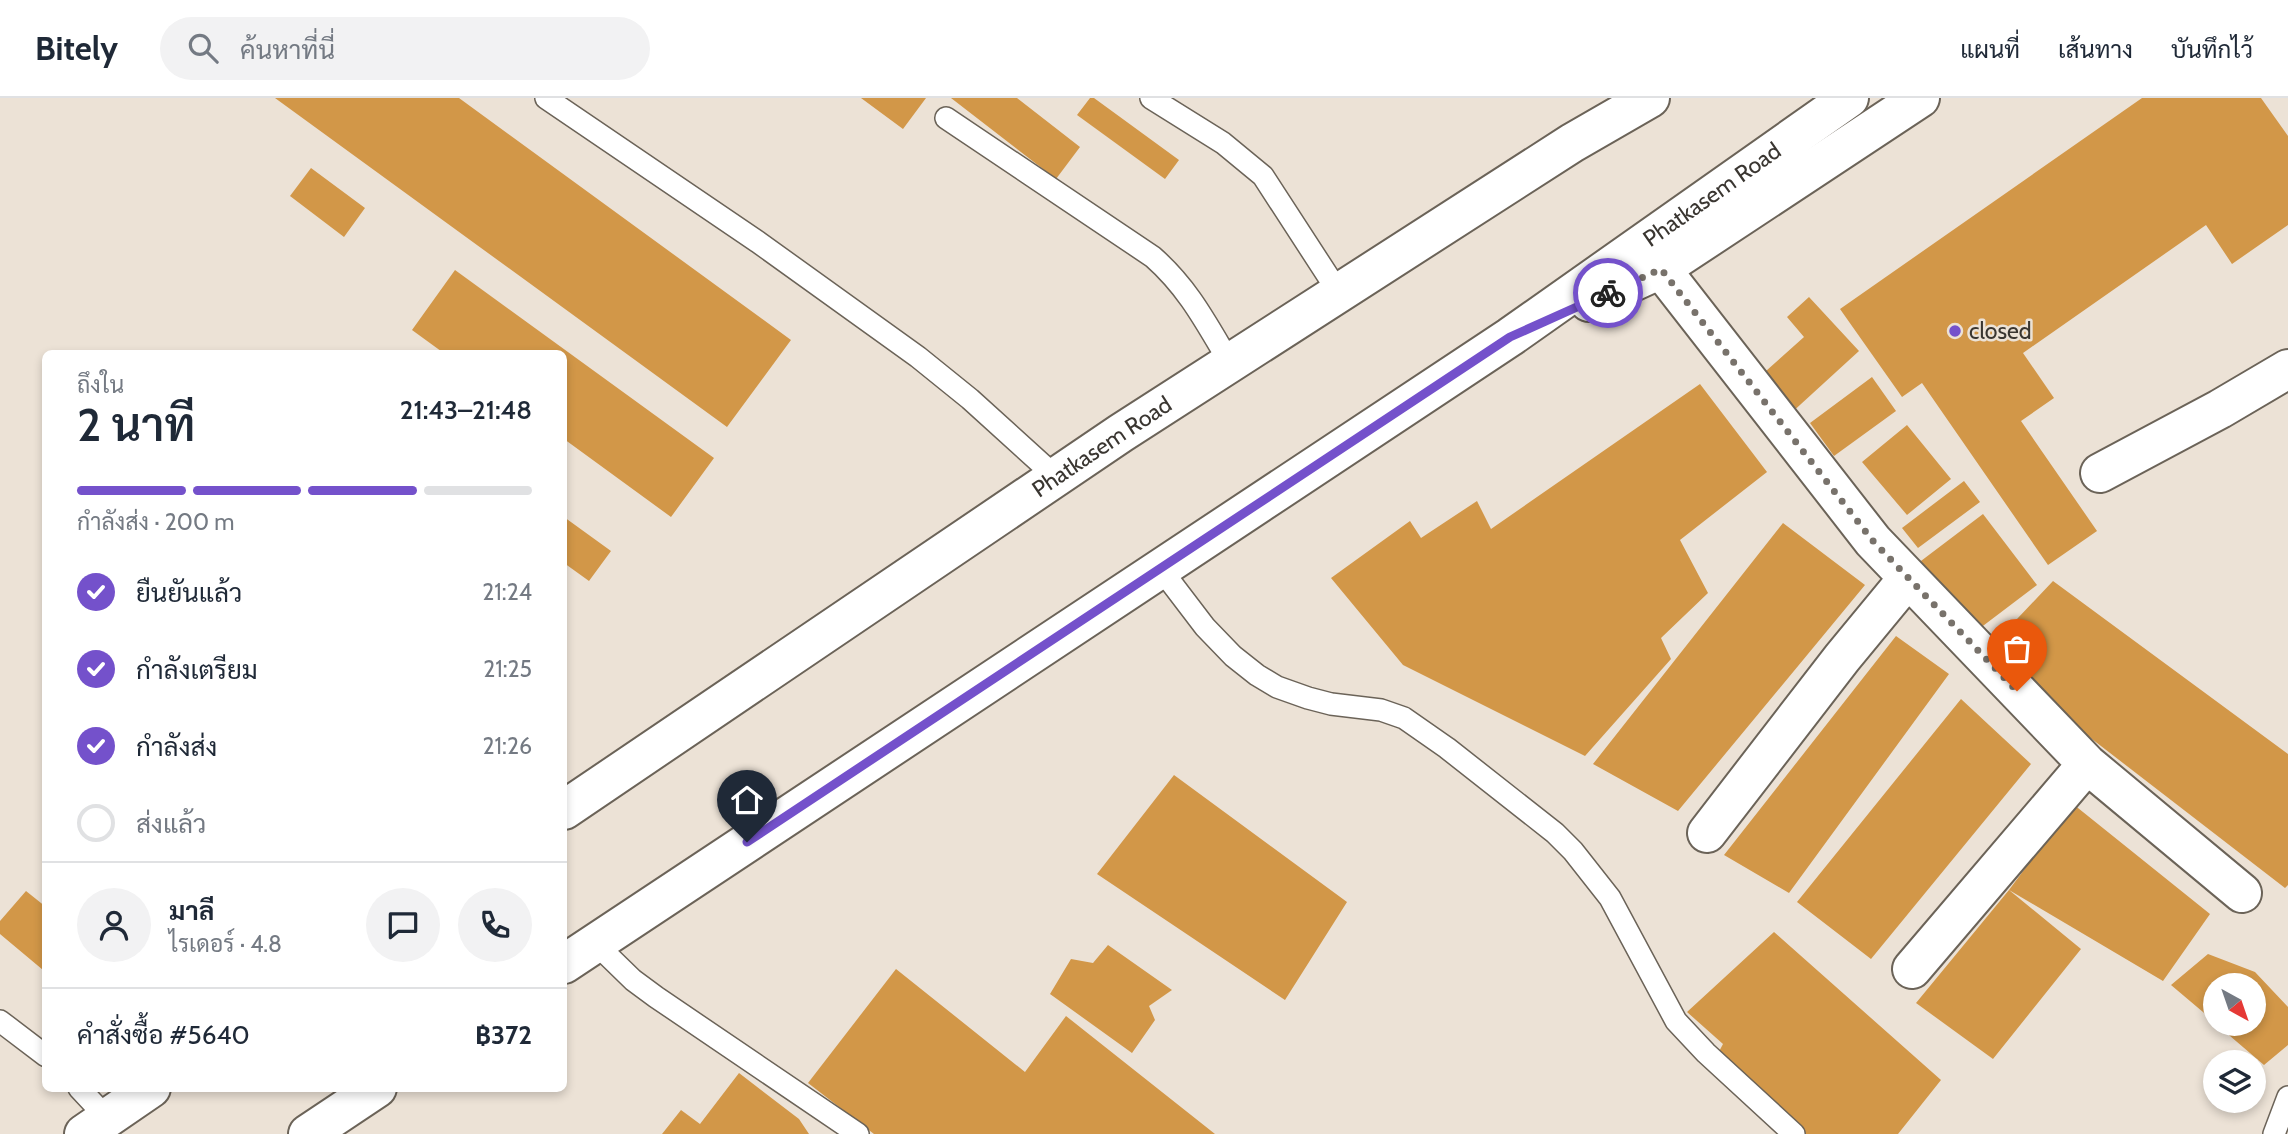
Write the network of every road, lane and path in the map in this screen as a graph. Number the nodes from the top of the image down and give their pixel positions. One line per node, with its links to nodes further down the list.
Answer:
1 (546, 98): 15 (lane)
2 (1151, 98): 10 (lane)
3 (1632, 98): 8 (main road)
4 (1650, 98): 8 (main road, Phatkasem Road)
5 (1849, 98): 11 (main road, Phatkasem Road)
6 (1920, 98): 9 (main road)
7 (946, 118): 12 (lane)
8 (1572, 143): 10 (main road, Phatkasem Road)
9 (1661, 269): 11 (main road); 17 (main road)
10 (1339, 293): 12 (main road, Phatkasem Road)
11 (1510, 337): 16 (main road, Phatkasem Road)
12 (1230, 363): 15 (main road, Phatkasem Road)
13 (2288, 369): 14 (main road)
14 (2100, 473)
15 (1056, 477): 19 (main road, Phatkasem Road)
16 (1160, 568): 22 (main road, Phatkasem Road); 34 (lane)
17 (1908, 578): 18 (main road); 20 (main road)
18 (2087, 764): 21 (main road); 24 (main road)
19 (567, 808)
20 (1707, 833)
21 (2242, 893)
22 (595, 943): 23 (main road, Phatkasem Road); 33 (lane)
23 (567, 962)
24 (1912, 970)
25 (0, 1021): 26 (lane)
26 (42, 1053)
27 (81, 1092): 31 (lane)
28 (145, 1092): 31 (main road)
29 (371, 1092): 32 (main road)
30 (2288, 1097): 35 (lane)
31 (95, 1126)
32 (308, 1134)
33 (858, 1134)
34 (1794, 1134)
35 (2274, 1134)

